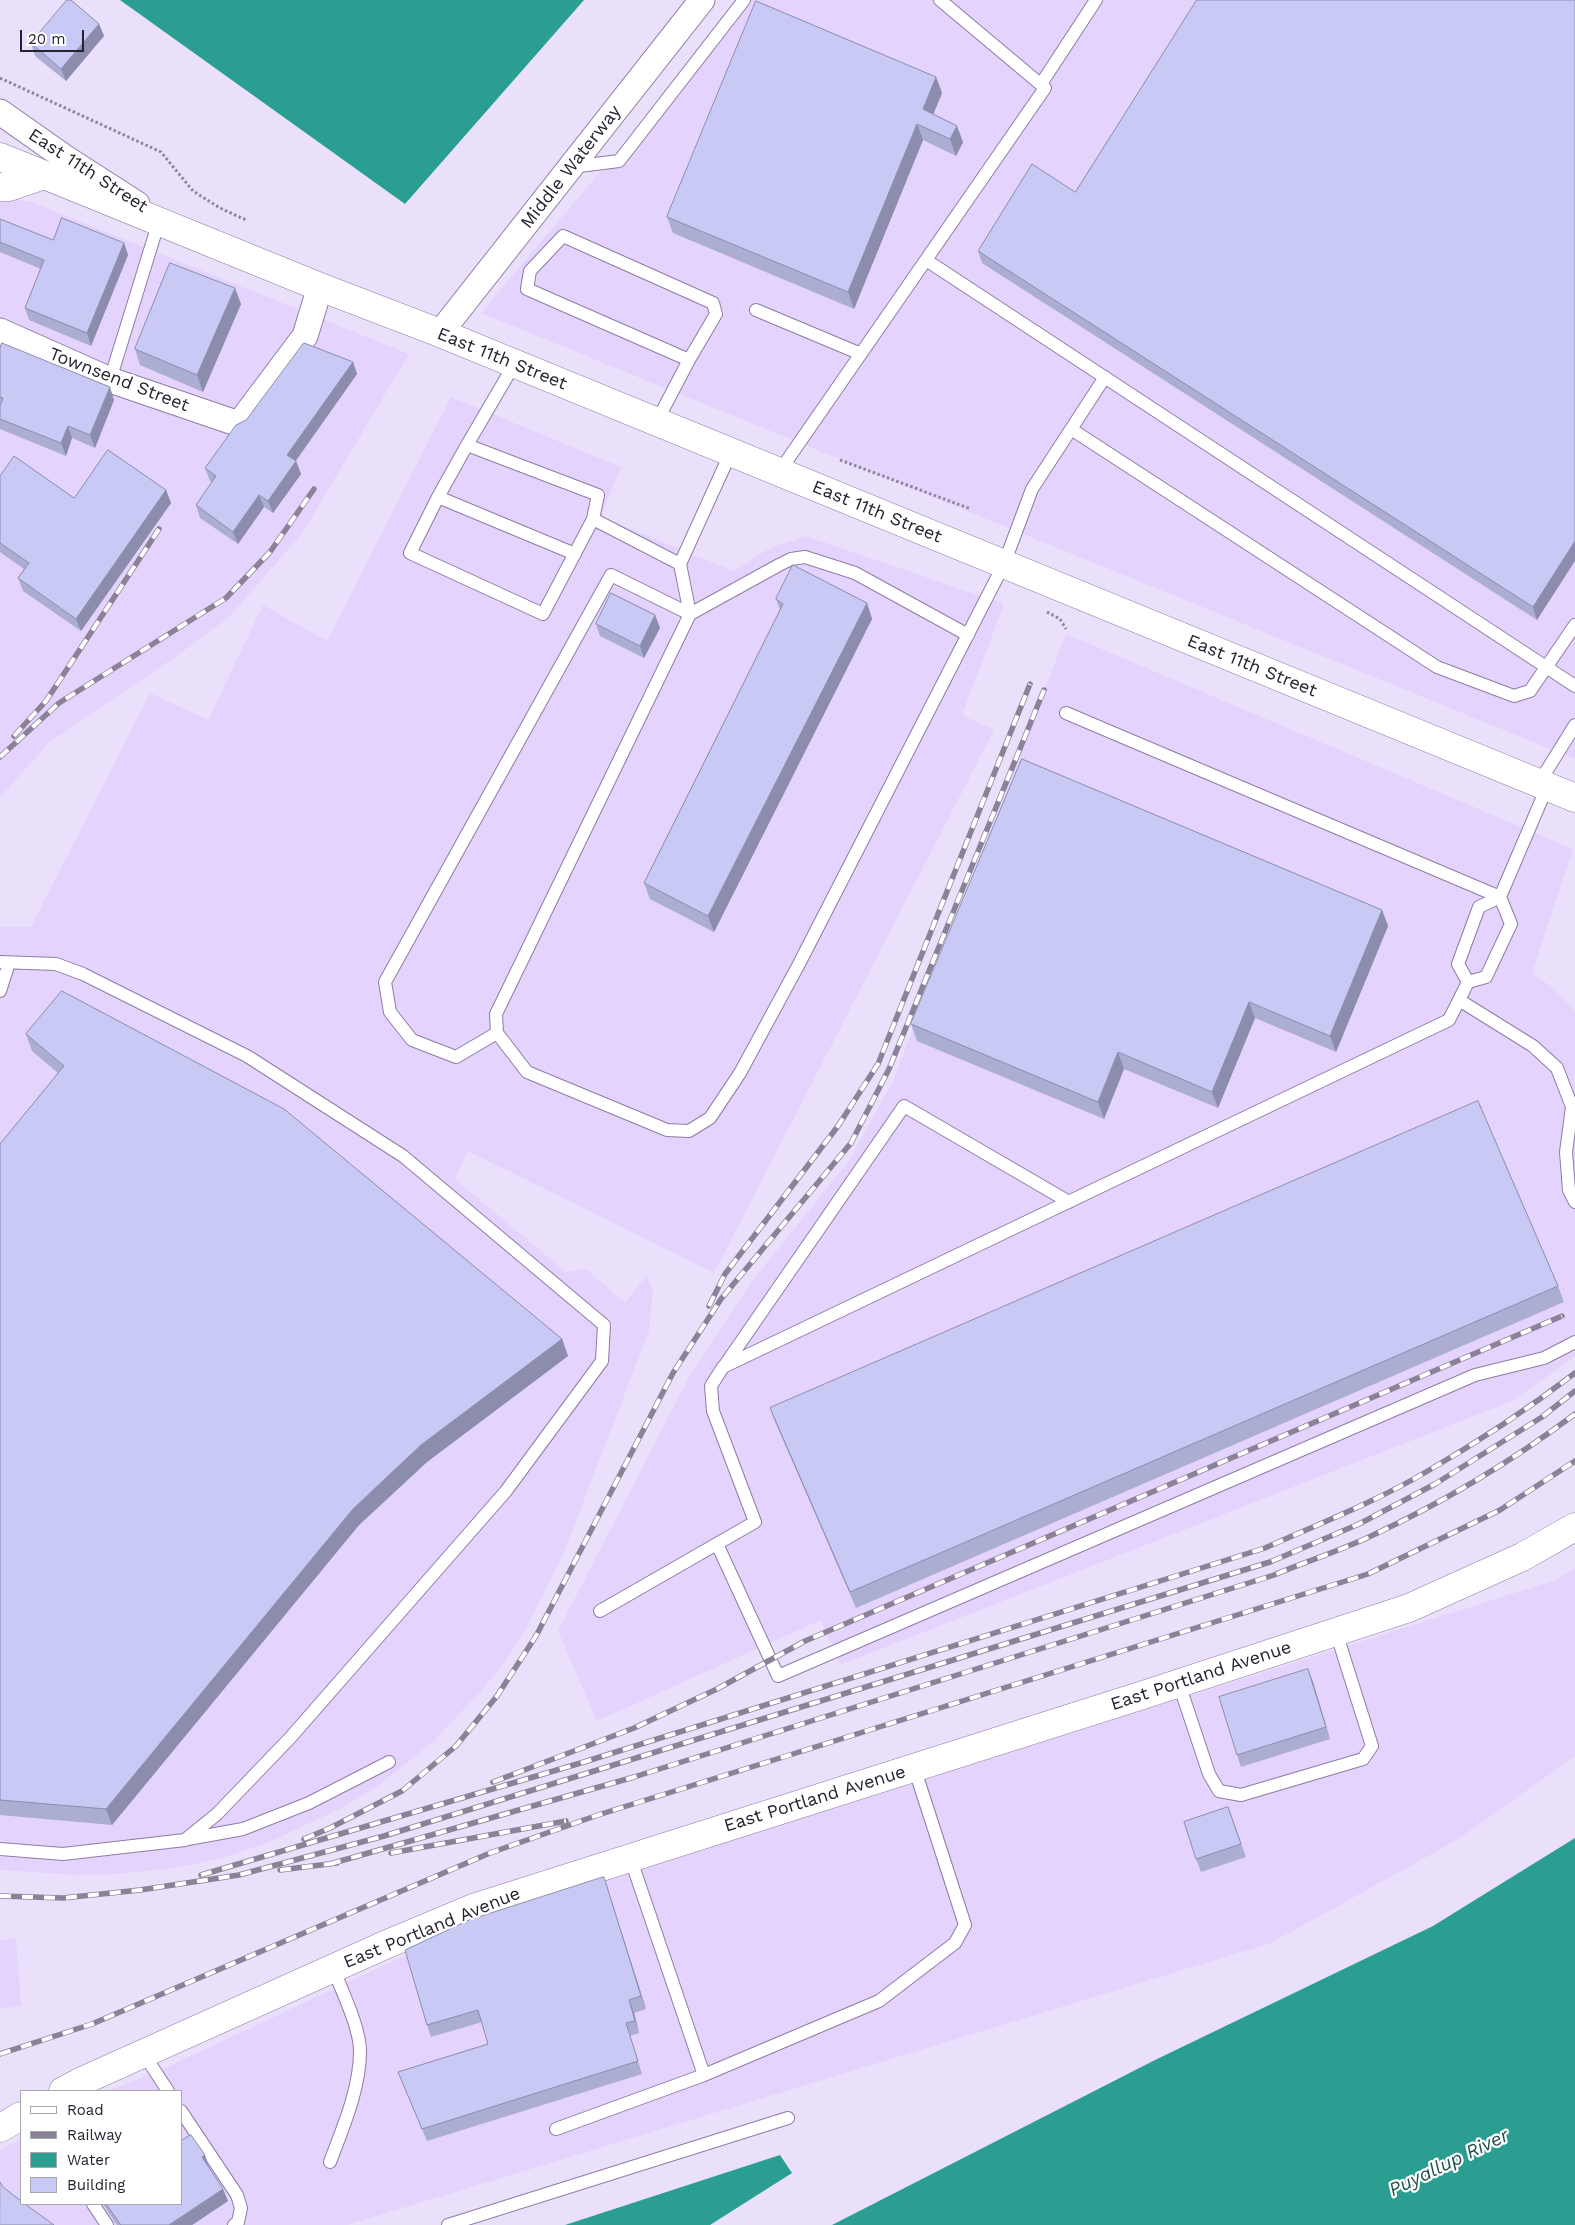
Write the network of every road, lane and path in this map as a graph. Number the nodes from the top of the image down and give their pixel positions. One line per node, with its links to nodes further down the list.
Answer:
1 (702, 0): 9 (street, Middle Waterway)
2 (744, 0): 9 (lane)
3 (940, 0): 6 (lane)
4 (1096, 0): 6 (lane)
5 (0, 78): 12 (path)
6 (1041, 84): 14 (lane)
7 (0, 112): 13 (street, East 11th Street)
8 (0, 157): 10 (street, East 11th Street)
9 (571, 167): 18 (street, Middle Waterway)
10 (44, 174): 11 (street); 13 (street, East 11th Street)
11 (0, 187)
12 (246, 220)
13 (169, 225): 15 (street, East 11th Street); 23 (lane)
14 (926, 260): 19 (lane); 22 (lane)
15 (320, 287): 18 (street, East 11th Street); 23 (street, Townsend Street)
16 (756, 310): 19 (lane)
17 (0, 331): 23 (street, Townsend Street)
18 (440, 333): 21 (street, East 11th Street)
19 (861, 354): 29 (lane)
20 (689, 360): 20 (lane); 24 (lane)
21 (514, 363): 24 (street, East 11th Street); 26 (lane)
22 (1105, 377): 25 (lane); 41 (lane)
23 (110, 380)
24 (656, 422): 27 (street, East 11th Street)
25 (1071, 429): 35 (lane); 41 (lane)
26 (467, 445): 30 (lane); 32 (lane)
27 (731, 452): 29 (street, East 11th Street); 34 (lane)
28 (840, 460): 31 (path)
29 (779, 472): 35 (street, East 11th Street)
30 (438, 497): 33 (lane); 33 (lane)
31 (971, 509)
32 (593, 519): 33 (lane); 34 (lane)
33 (574, 554)
34 (680, 564): 37 (lane)
35 (1004, 564): 40 (lane); 45 (street, East 11th Street)
36 (1047, 612): 39 (path)
37 (690, 614): 40 (lane); 52 (lane); 52 (lane)
38 (1575, 625): 41 (lane)
39 (1066, 629)
40 (968, 634): 52 (lane)
41 (1548, 668): 42 (lane)
42 (1575, 686)
43 (1066, 713): 47 (lane)
44 (1575, 725): 45 (lane)
45 (1543, 785): 46 (street, East 11th Street); 47 (lane)
46 (1575, 798)
47 (1500, 897): 49 (lane); 49 (lane)
48 (4, 963): 50 (lane); 64 (lane)
49 (1468, 982): 51 (lane)
50 (0, 991)
51 (1458, 1000): 53 (lane); 54 (lane)
52 (497, 1034)
53 (1069, 1202): 56 (lane); 56 (lane)
54 (1575, 1202)
55 (1575, 1342): 58 (lane)
56 (723, 1367): 58 (lane)
57 (1575, 1527): 60 (street, East Portland Avenue)
58 (717, 1544): 59 (lane)
59 (600, 1611)
60 (1336, 1632): 61 (street, East Portland Avenue); 61 (lane)
61 (1179, 1684): 63 (street, East Portland Avenue)
62 (389, 1762): 64 (lane)
63 (914, 1767): 66 (street, East Portland Avenue); 69 (lane)
64 (185, 1840): 65 (lane)
65 (0, 1849)
66 (630, 1857): 67 (street, East Portland Avenue); 69 (lane)
67 (334, 1968): 68 (street, East Portland Avenue); 77 (lane)
68 (143, 2053): 70 (street, East Portland Avenue); 71 (lane)
69 (704, 2075): 76 (lane)
70 (65, 2090)
71 (167, 2090)
72 (182, 2113): 80 (lane)
73 (20, 2117): 75 (street)
74 (788, 2118): 81 (lane)
75 (0, 2128)
76 (556, 2129)
77 (330, 2162)
78 (94, 2205): 79 (lane)
79 (107, 2225)
80 (234, 2225)
81 (448, 2225)

